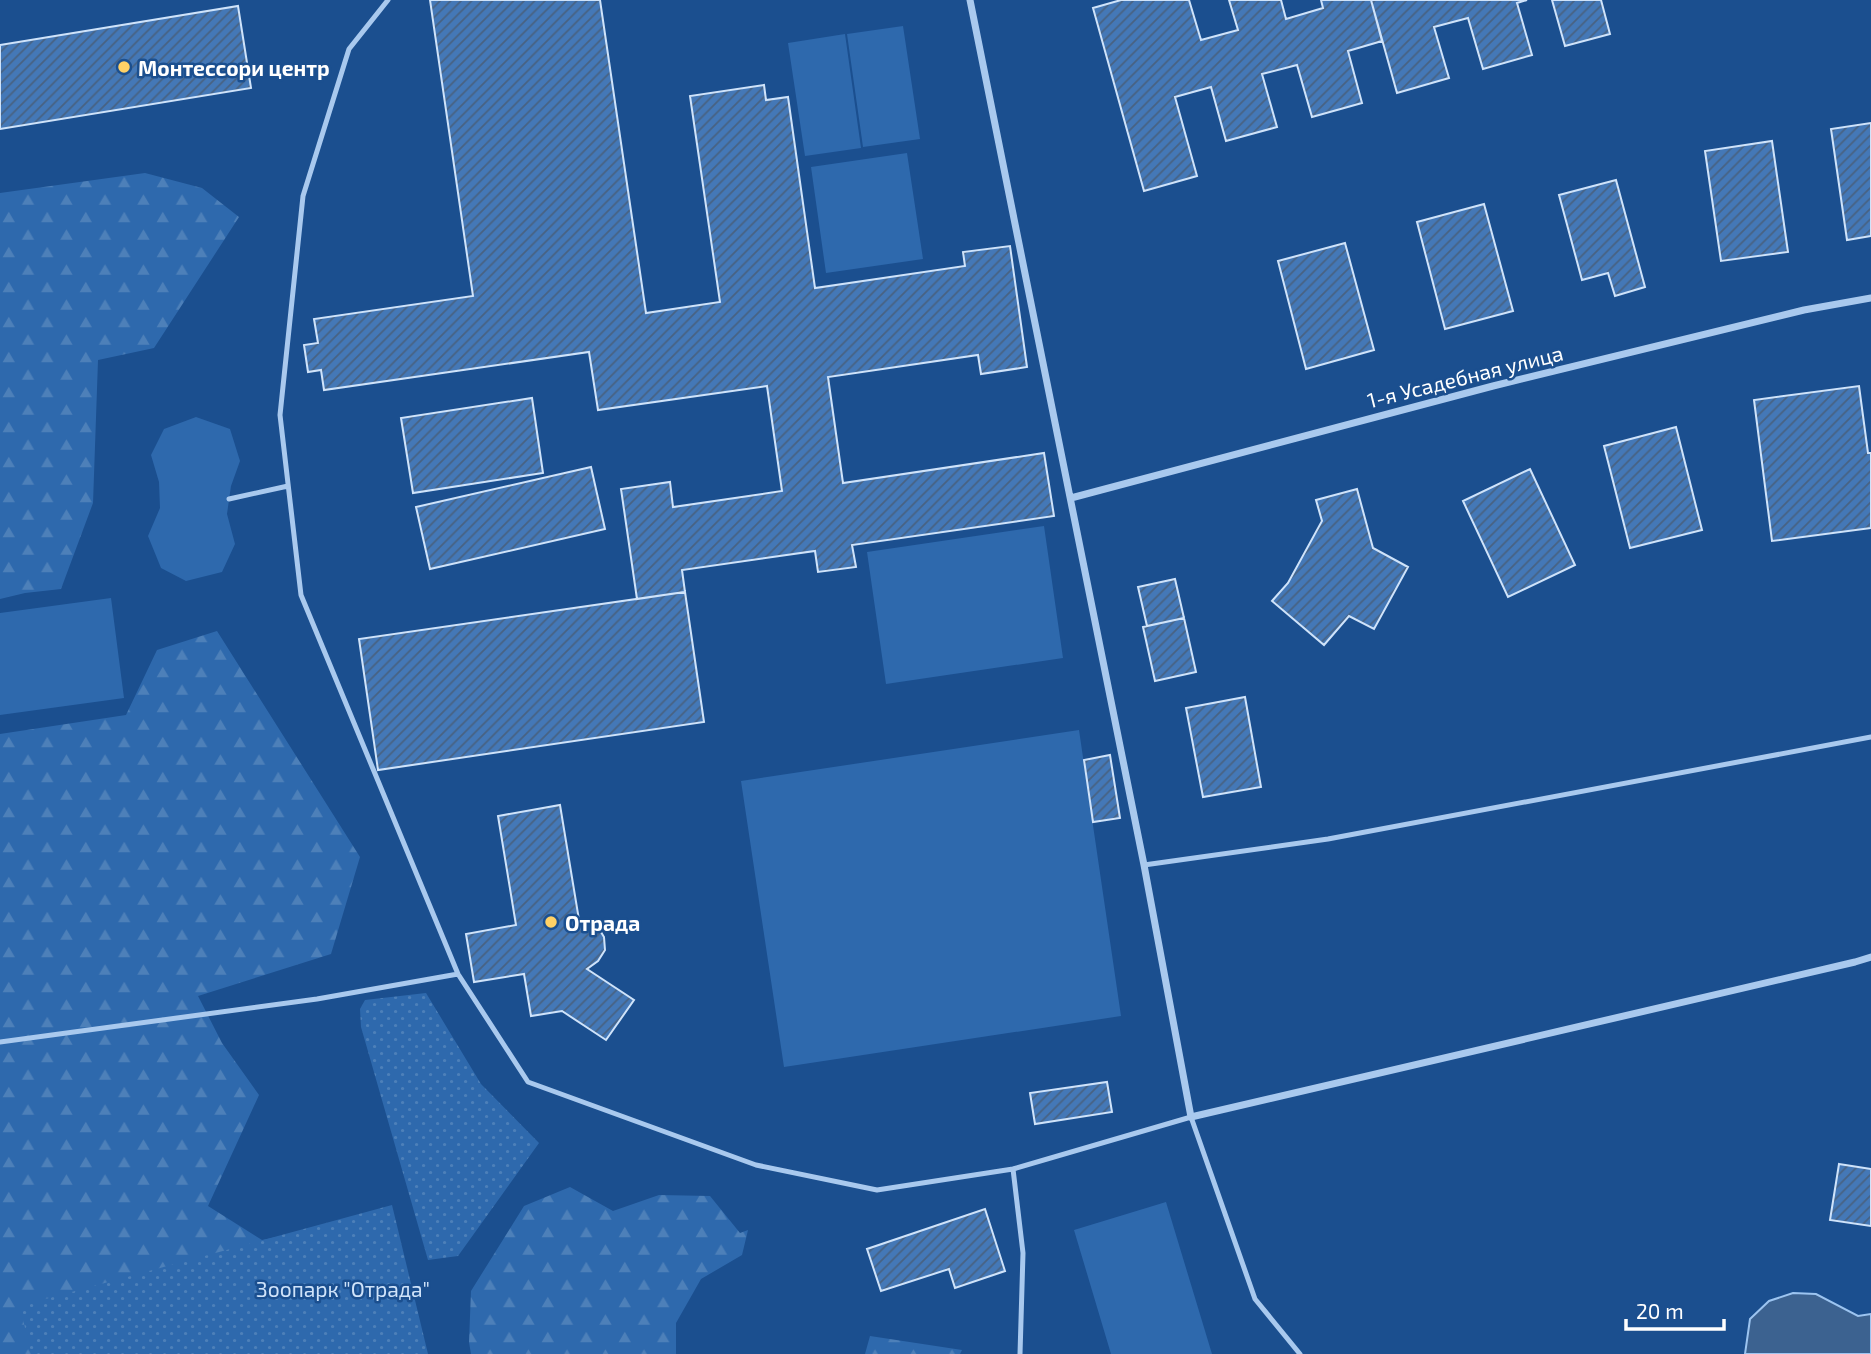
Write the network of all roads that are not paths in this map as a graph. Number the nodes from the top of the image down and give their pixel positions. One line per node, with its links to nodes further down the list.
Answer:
1 (388, 0): 4 (lane)
2 (970, 0): 5 (street)
3 (1871, 298): 5 (street, 1-я Усадебная улица)
4 (288, 486): 6 (lane); 10 (lane)
5 (1071, 498): 8 (street)
6 (229, 499)
7 (1871, 737): 8 (lane)
8 (1144, 865): 12 (street)
9 (1871, 957): 12 (street)
10 (458, 974): 11 (lane); 13 (lane)
11 (0, 1042)
12 (1191, 1118): 13 (lane); 15 (lane)
13 (1013, 1168): 14 (lane)
14 (1020, 1354)
15 (1300, 1354)

